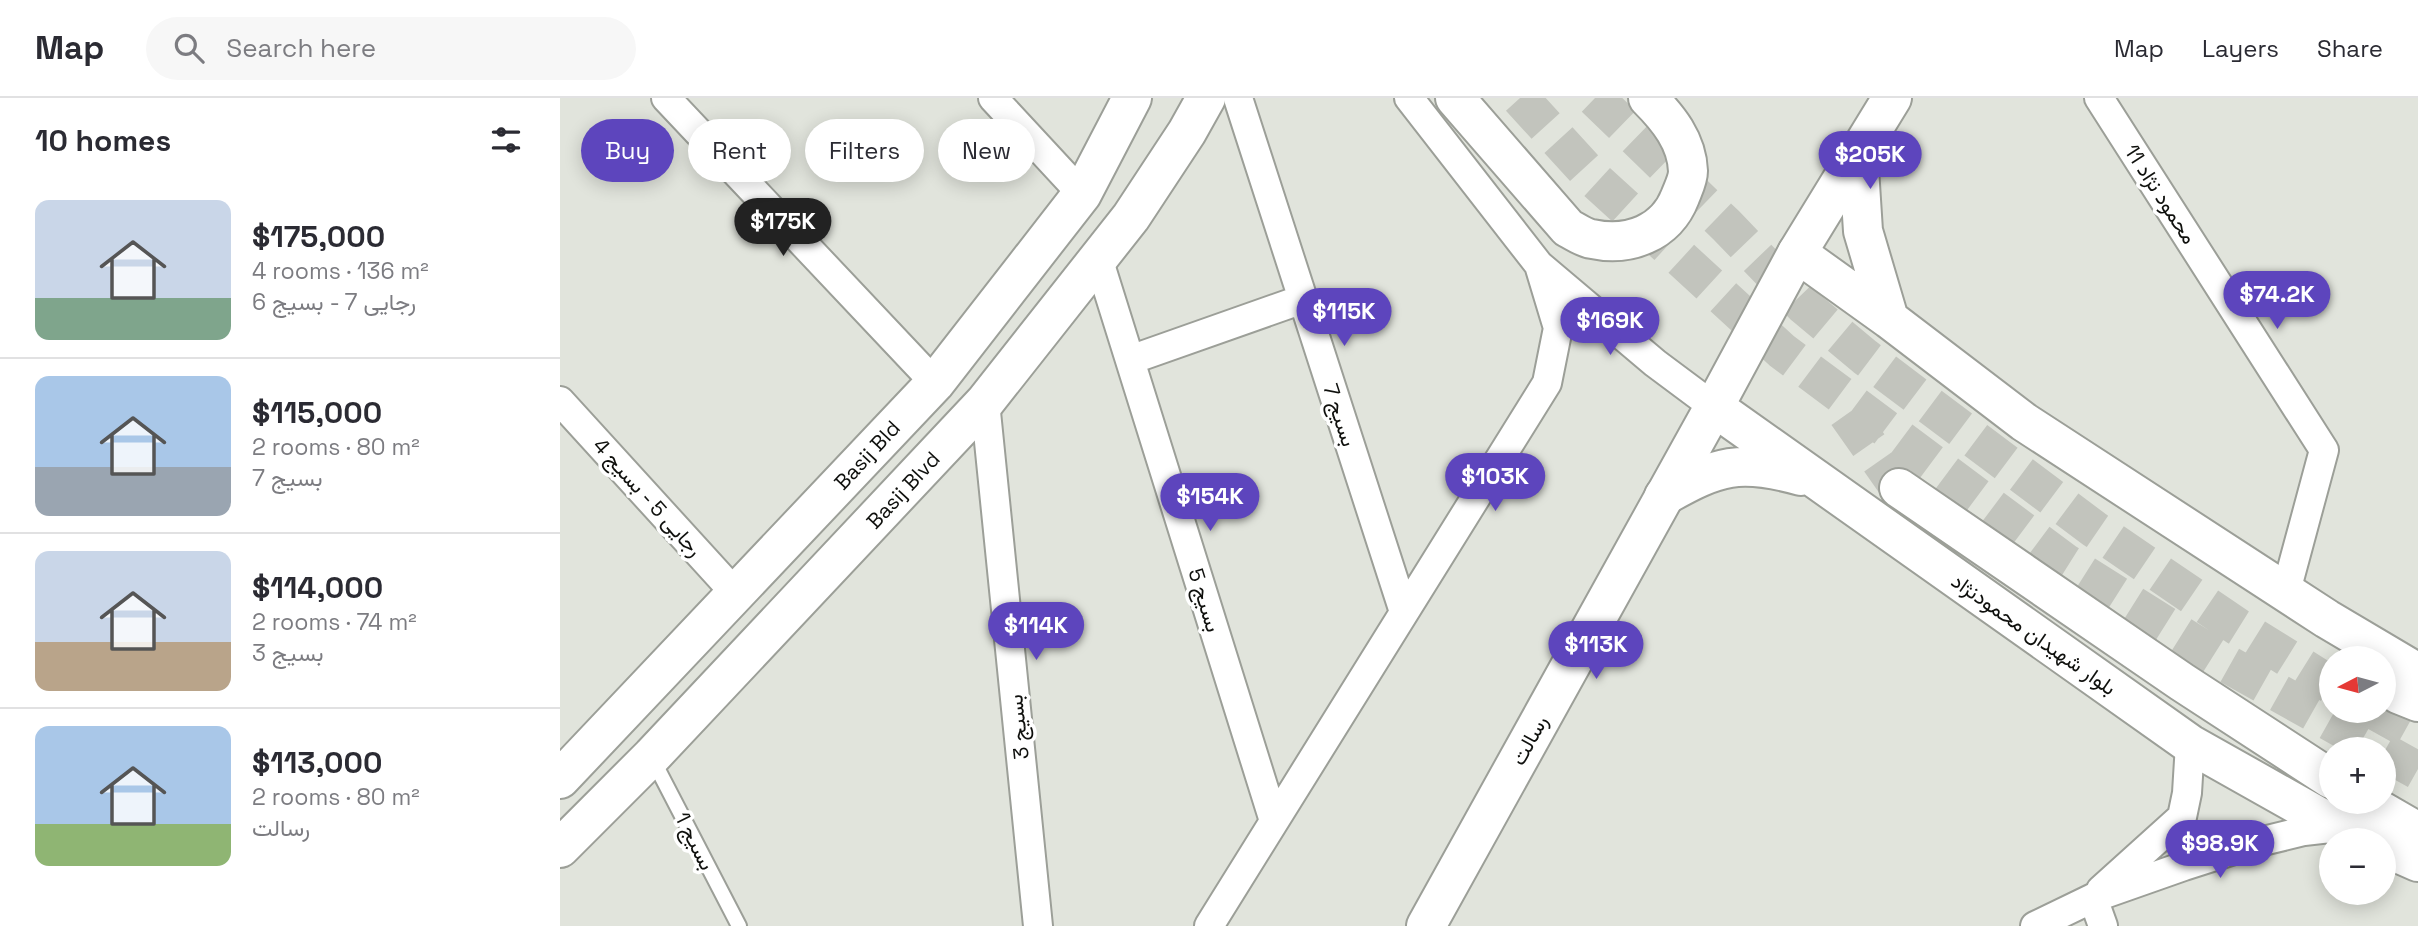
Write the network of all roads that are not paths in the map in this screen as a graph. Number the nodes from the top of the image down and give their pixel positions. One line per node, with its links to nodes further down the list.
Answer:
1 (666, 98): 19 (street)
2 (993, 98): 12 (street)
3 (1132, 98): 12 (main road, Basij Bld)
4 (1206, 98): 14 (main road, Basij Blvd)
5 (1238, 98): 16 (street, بسیج 7)
6 (1409, 98): 15 (street)
7 (1455, 98): 8 (main road)
8 (1648, 98)
9 (1892, 98): 11 (main road)
10 (2099, 98): 26 (street, محمود نژاد 11)
11 (1858, 153): 13 (main road); 17 (main road)
12 (1083, 194): 19 (main road, Basij Bld)
13 (1797, 253): 17 (main road); 22 (main road, رسالت)
14 (1098, 258): 18 (street, بسیج 5); 21 (main road, Basij Blvd)
15 (1539, 265): 22 (street); 28 (street)
16 (1303, 299): 18 (street); 28 (street, بسیج 7)
17 (1889, 319): 26 (main road)
18 (1130, 360): 35 (street, بسیج 5)
19 (935, 383): 27 (main road, Basij Bld)
20 (560, 401): 27 (street, رجایی 5 - بسیج 4)
21 (985, 402): 31 (main road, Basij Blvd); 44 (street, بسیج 3)
22 (1714, 407): 23 (main road, بلوار شهیدان محمودنژاد); 25 (main road, رسالت)
23 (1817, 480): 25 (main road); 30 (main road, بلوار شهیدان محمودنژاد)
24 (1899, 488): 32 (main road)
25 (1664, 496): 46 (main road, رسالت)
26 (2286, 591): 29 (main road)
27 (736, 594): 33 (main road, Basij Bld)
28 (1404, 612): 35 (street)
29 (2411, 690)
30 (2190, 744): 36 (main road, بلوار شهیدان محمودنژاد); 42 (street)
31 (652, 756): 39 (main road, Basij Blvd); 43 (lane, بسیج 1)
32 (2319, 771)
33 (560, 779)
34 (2387, 814): 38 (main road)
35 (1274, 821): 45 (street)
36 (2343, 828)
37 (2319, 832): 42 (street)
38 (2418, 832)
39 (560, 848)
40 (2396, 852): 41 (main road)
41 (2418, 862)
42 (2092, 898): 47 (street); 48 (street)
43 (739, 926)
44 (1038, 926)
45 (1209, 926)
46 (1426, 926)
47 (2035, 926)
48 (2103, 926)

